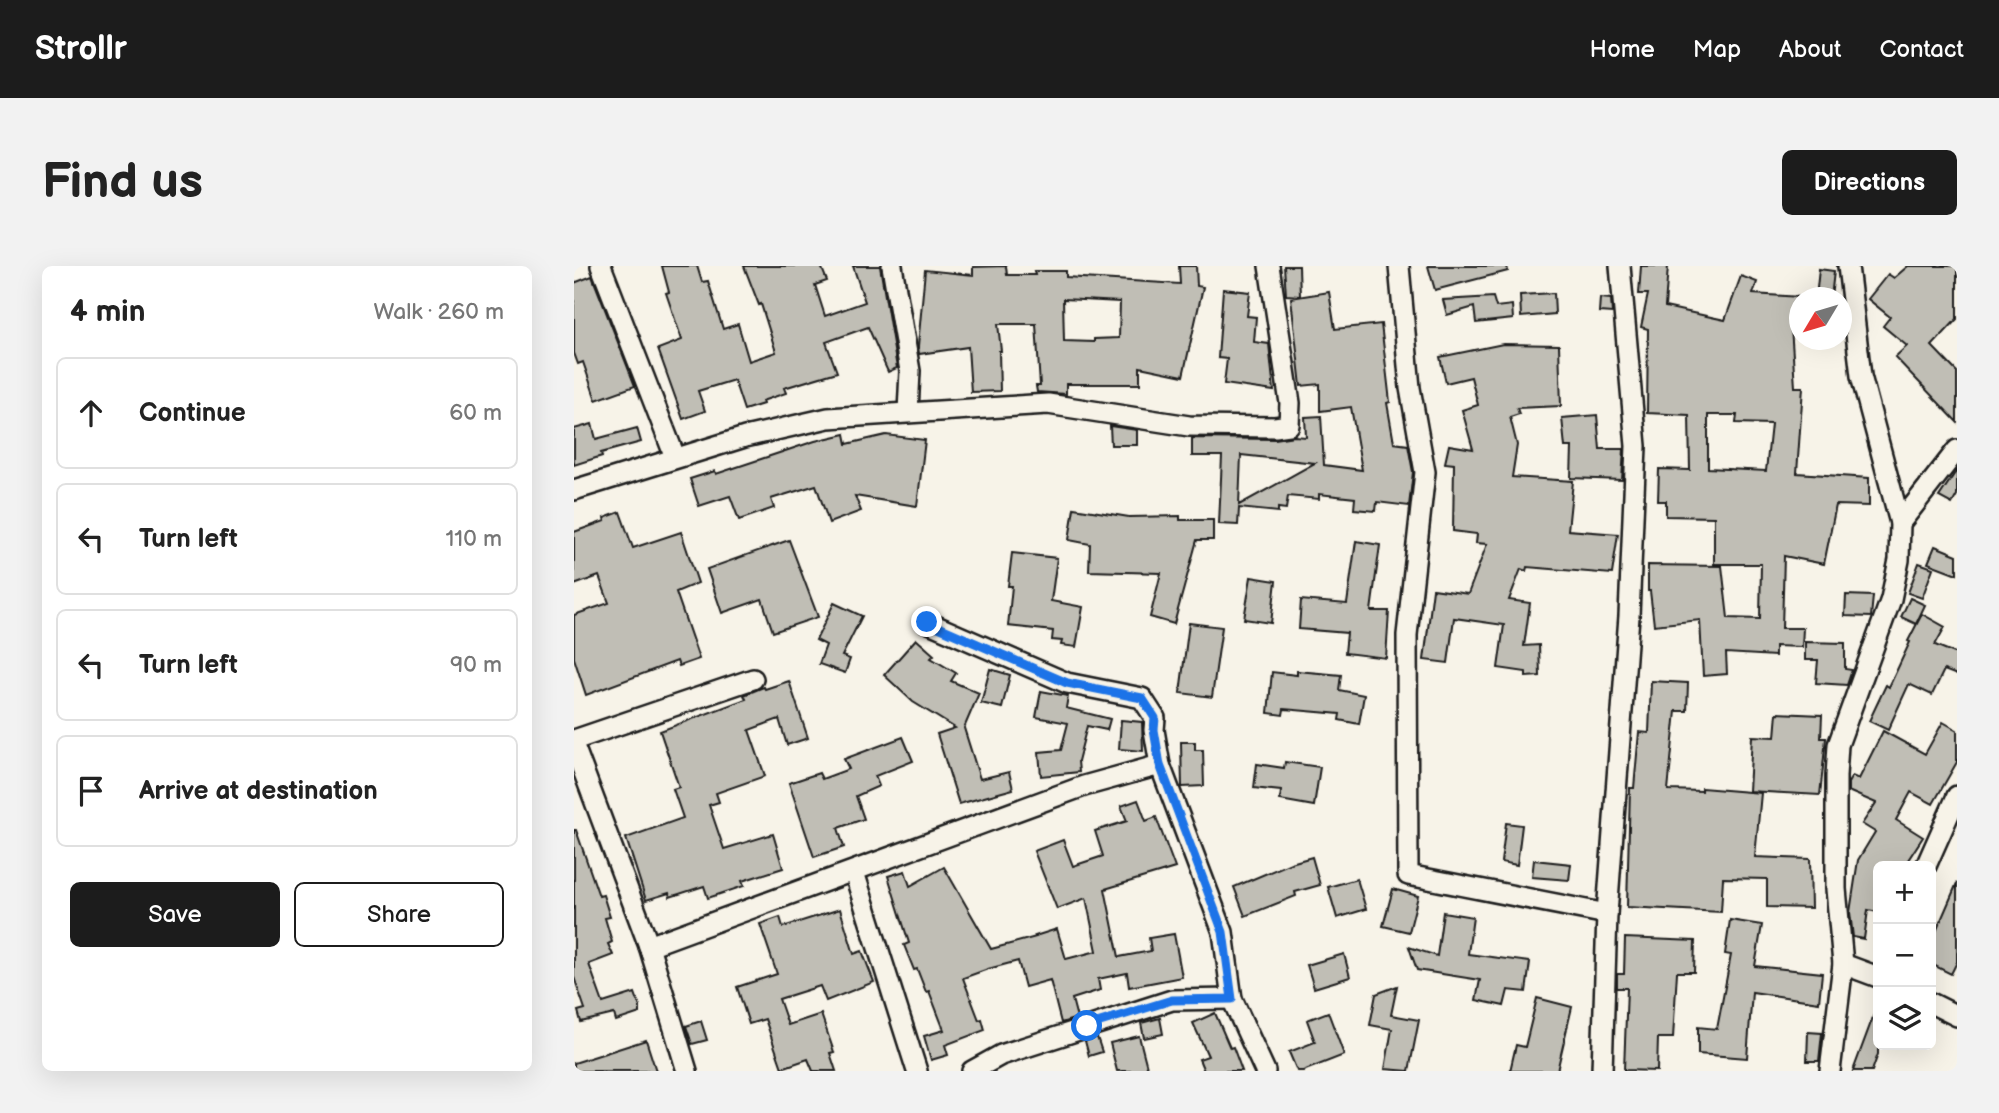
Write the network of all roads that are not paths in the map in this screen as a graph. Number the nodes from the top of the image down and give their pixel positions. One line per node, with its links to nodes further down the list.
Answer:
1 (601, 266): 9 (street)
2 (892, 266): 7 (street)
3 (1269, 266): 7 (street)
4 (1399, 266): 20 (street)
5 (1619, 266): 20 (street)
6 (1848, 266): 11 (street)
7 (908, 412): 9 (street)
8 (1957, 450): 11 (street)
9 (674, 457): 10 (street)
10 (574, 490)
11 (1899, 523): 22 (street)
12 (927, 622): 16 (street)
13 (752, 678): 14 (street)
14 (574, 740)
15 (574, 746): 21 (street)
16 (1160, 765): 19 (street); 24 (street)
17 (1957, 796): 18 (street)
18 (1928, 861)
19 (854, 872): 21 (street); 28 (street)
20 (1607, 914): 31 (street)
21 (649, 946): 27 (street)
22 (1843, 964): 23 (street); 32 (street)
23 (1873, 974)
24 (1232, 999): 29 (street); 30 (street)
25 (1936, 1006): 26 (street)
26 (1957, 1016)
27 (688, 1071)
28 (917, 1071)
29 (972, 1071)
30 (1265, 1071)
31 (1602, 1071)
32 (1830, 1071)

